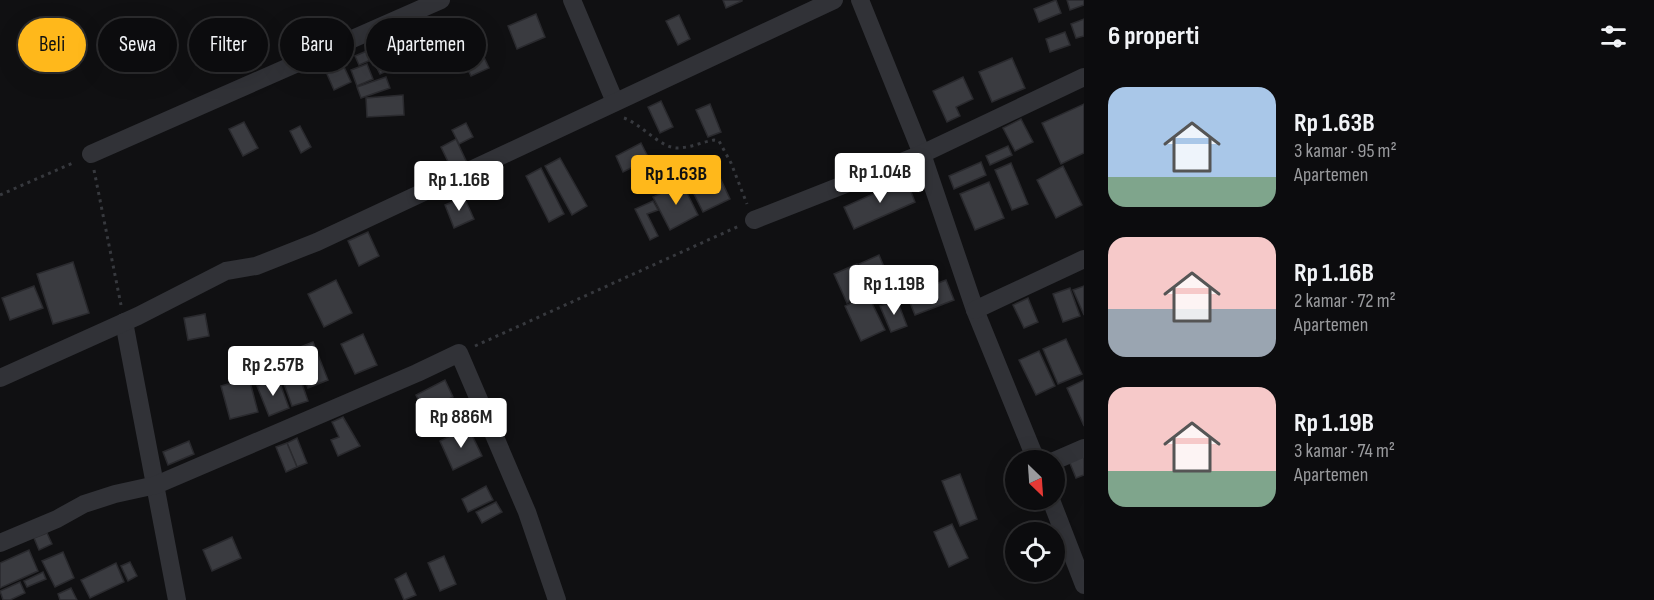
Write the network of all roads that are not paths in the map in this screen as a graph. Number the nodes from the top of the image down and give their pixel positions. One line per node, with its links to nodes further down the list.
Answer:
1 (441, 0): 7 (street)
2 (572, 0): 6 (street)
3 (834, 0): 6 (street)
4 (860, 0): 8 (street)
5 (1084, 77): 8 (street)
6 (618, 110): 12 (street)
7 (91, 154)
8 (922, 154): 9 (street); 11 (street)
9 (753, 220)
10 (1084, 259): 11 (street)
11 (975, 310): 15 (street)
12 (124, 322): 13 (street); 17 (street)
13 (0, 378)
14 (1084, 448): 16 (street)
15 (1032, 450)
16 (1065, 456)
17 (156, 485): 19 (street); 21 (street); 22 (street)
18 (1055, 510): 20 (street)
19 (0, 543)
20 (1084, 585)
21 (177, 600)
22 (557, 600)

